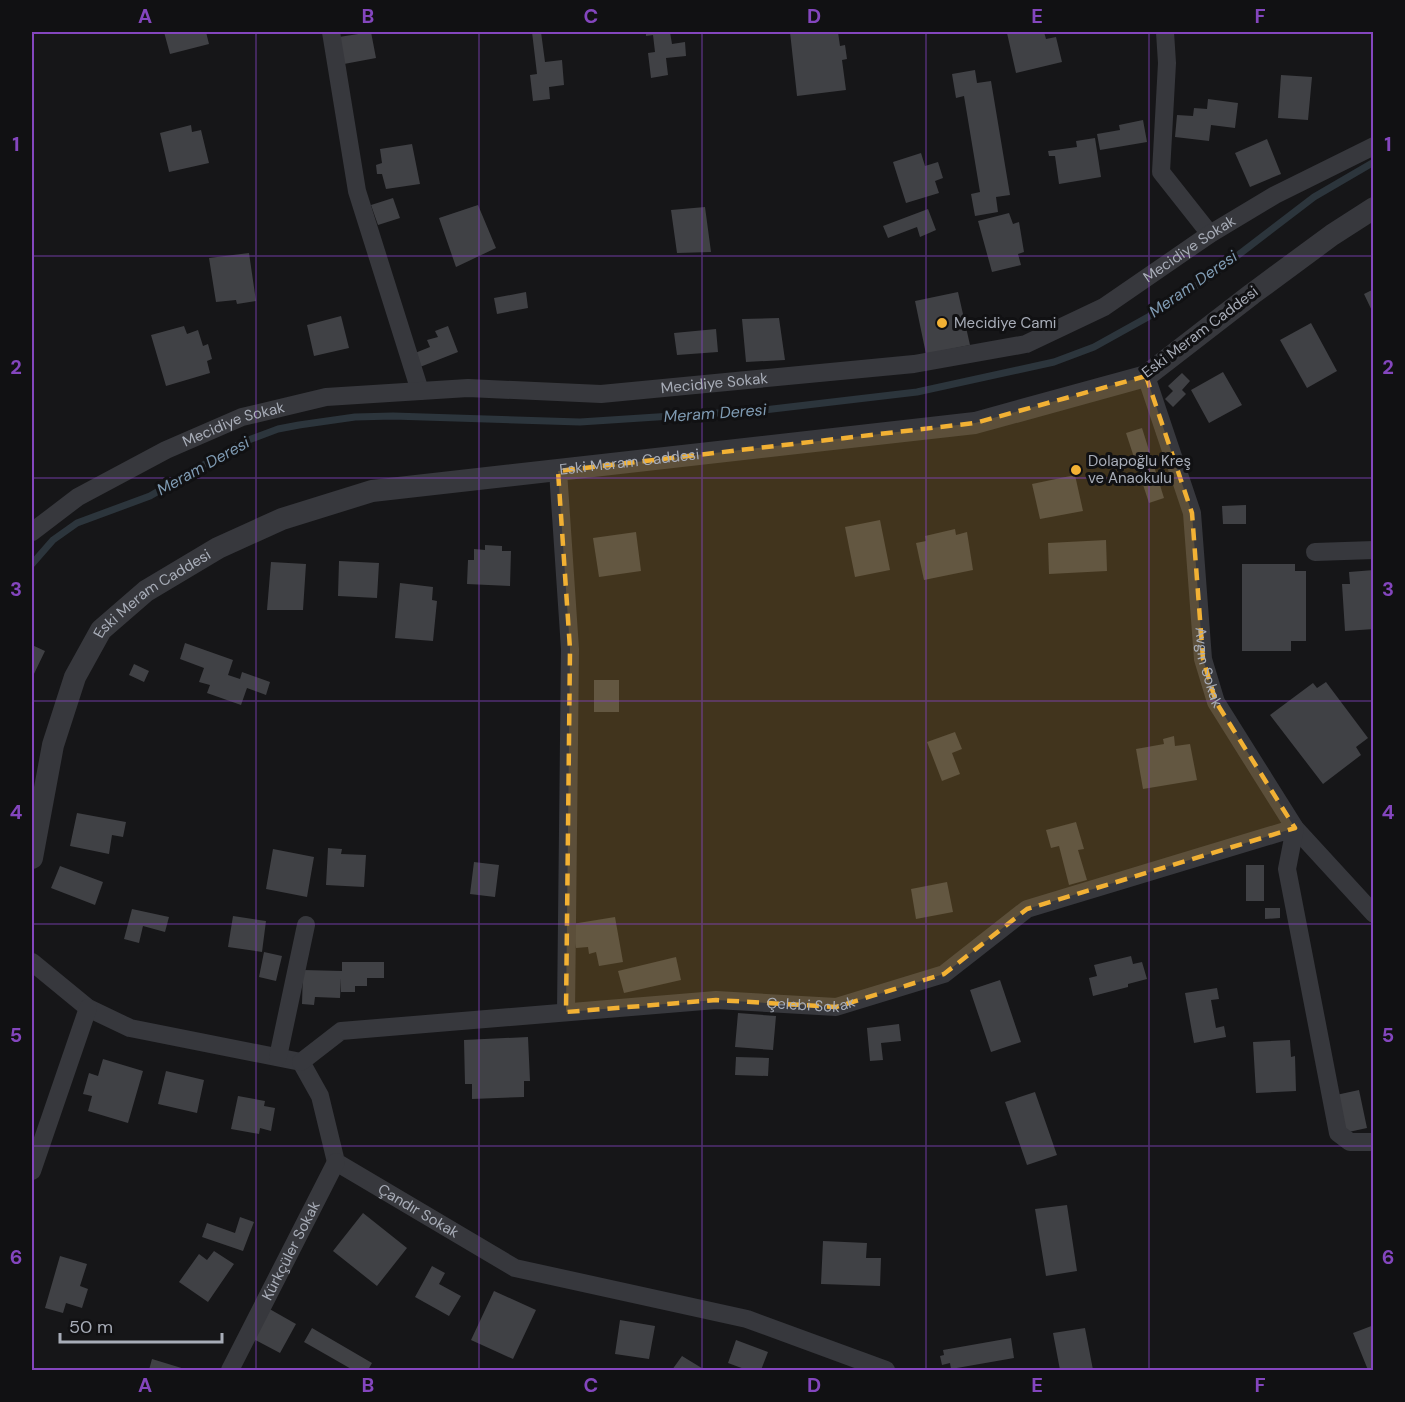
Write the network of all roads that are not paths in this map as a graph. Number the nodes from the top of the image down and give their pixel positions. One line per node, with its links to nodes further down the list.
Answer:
1 (332, 32): 7 (street)
2 (1165, 32): 5 (street)
3 (1374, 146): 5 (street, Mecidiye Sokak)
4 (1374, 208): 6 (street, Eski Meram Caddesi)
5 (1210, 234): 7 (street, Mecidiye Sokak)
6 (1146, 376): 8 (street, Eski Meram Caddesi); 12 (street, Avgın Sokak)
7 (420, 391): 9 (street, Mecidiye Sokak)
8 (558, 471): 13 (street, Eski Meram Caddesi); 18 (street)
9 (32, 532)
10 (1374, 550): 11 (street)
11 (1315, 552)
12 (1295, 828): 14 (street, Avgın Sokak); 18 (street, Çelebi Sokak); 21 (street)
13 (32, 858)
14 (1374, 914)
15 (306, 925): 19 (street)
16 (32, 962): 17 (street)
17 (88, 1008): 19 (street); 23 (street)
18 (566, 1012): 20 (street, Çelebi Sokak)
19 (278, 1057): 20 (street)
20 (301, 1062): 22 (street)
21 (1374, 1143)
22 (336, 1162): 24 (street, Çandır Sokak); 25 (street, Kürkçüler Sokak)
23 (32, 1171)
24 (853, 1365): 26 (street, Çandır Sokak)
25 (230, 1371)
26 (886, 1371)

